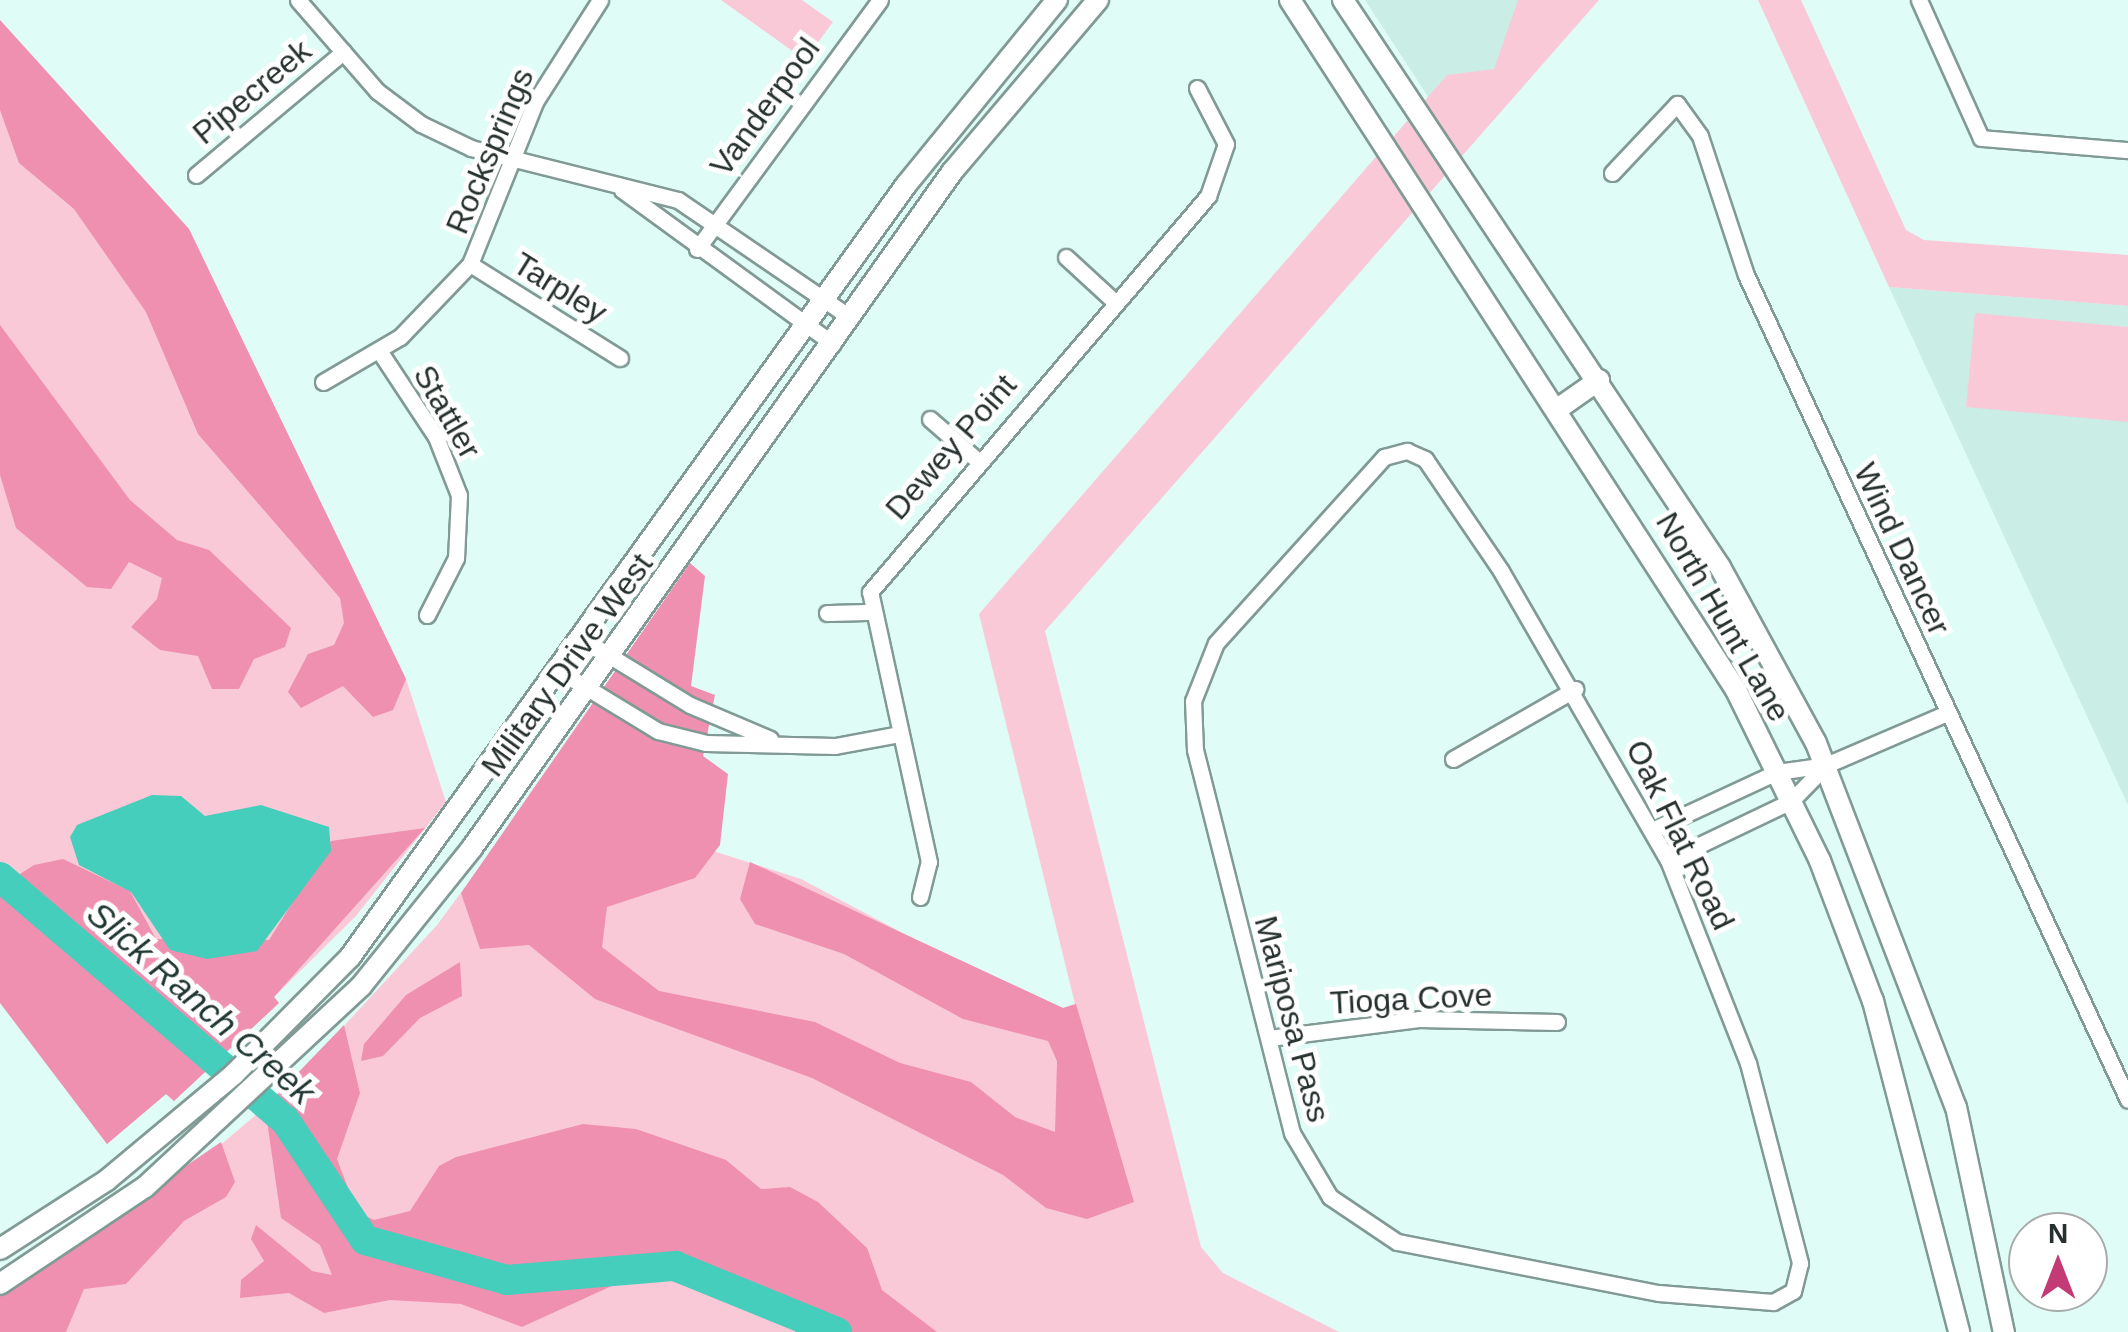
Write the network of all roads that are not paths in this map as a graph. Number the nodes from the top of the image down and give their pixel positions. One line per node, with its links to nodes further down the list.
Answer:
1 (298, 0): 9 (street)
2 (600, 0): 12 (street, Rocksprings)
3 (880, 0): 16 (street, Vanderpool)
4 (1057, 0): 22 (main road, Military Drive West)
5 (1098, 0): 24 (main road, Military Drive West)
6 (1290, 0): 31 (main road, North Hunt Lane)
7 (1343, 0): 29 (main road, North Hunt Lane)
8 (1920, 0): 11 (street)
9 (342, 52): 12 (street); 14 (street, Pipecreek)
10 (1197, 88): 23 (street, Dewey Point)
11 (2128, 150)
12 (516, 161): 15 (street); 19 (street, Rocksprings)
13 (1612, 172): 44 (street, Wind Dancer)
14 (196, 175)
15 (615, 185): 16 (street); 17 (street)
16 (716, 222): 17 (street, Vanderpool); 20 (street)
17 (698, 248): 21 (street)
18 (1066, 257): 23 (street)
19 (470, 264): 27 (street, Rocksprings); 28 (street, Tarpley)
20 (784, 270): 21 (street); 22 (street)
21 (764, 297): 25 (street)
22 (825, 300): 24 (street); 25 (main road, Military Drive West)
23 (1116, 302): 34 (street, Dewey Point)
24 (850, 318): 26 (main road, Military Drive West)
25 (807, 325): 26 (street); 38 (main road, Military Drive West)
26 (832, 344): 39 (main road, Military Drive West)
27 (380, 352): 30 (street, Rocksprings); 37 (street, Stattler)
28 (620, 358)
29 (1599, 380): 31 (main road); 49 (main road, North Hunt Lane)
30 (323, 382)
31 (1559, 408): 50 (main road, North Hunt Lane)
32 (930, 419): 34 (street)
33 (1407, 450): 42 (street, Oak Flat Road); 58 (street, Mariposa Pass)
34 (977, 460): 35 (street, Dewey Point)
35 (869, 612): 36 (street); 45 (street)
36 (827, 613)
37 (427, 614)
38 (584, 640): 39 (street); 40 (main road, Military Drive West)
39 (610, 656): 41 (main road, Military Drive West); 43 (street)
40 (562, 672): 41 (street); 60 (main road, Military Drive West)
41 (586, 688): 46 (street); 61 (main road, Military Drive West)
42 (1575, 689): 48 (street); 53 (street, Oak Flat Road)
43 (690, 705): 46 (street); 47 (street)
44 (1948, 713): 49 (street); 59 (street, Wind Dancer)
45 (898, 734): 47 (street); 56 (street)
46 (677, 737): 47 (street)
47 (773, 741)
48 (1453, 759)
49 (1826, 765): 50 (street); 51 (street); 64 (main road, North Hunt Lane)
50 (1777, 772): 51 (main road, North Hunt Lane); 52 (street)
51 (1790, 801): 54 (street); 63 (main road, North Hunt Lane)
52 (1704, 806): 53 (street); 54 (street)
53 (1654, 829): 55 (street, Oak Flat Road)
54 (1718, 836): 55 (street)
55 (1668, 860): 62 (street, Oak Flat Road)
56 (920, 897)
57 (1557, 1022): 58 (street, Tioga Cove)
58 (1269, 1038): 62 (street, Mariposa Pass)
59 (2128, 1100)
60 (0, 1249)
61 (0, 1284)
62 (1794, 1292)
63 (1960, 1332)
64 (2004, 1332)

